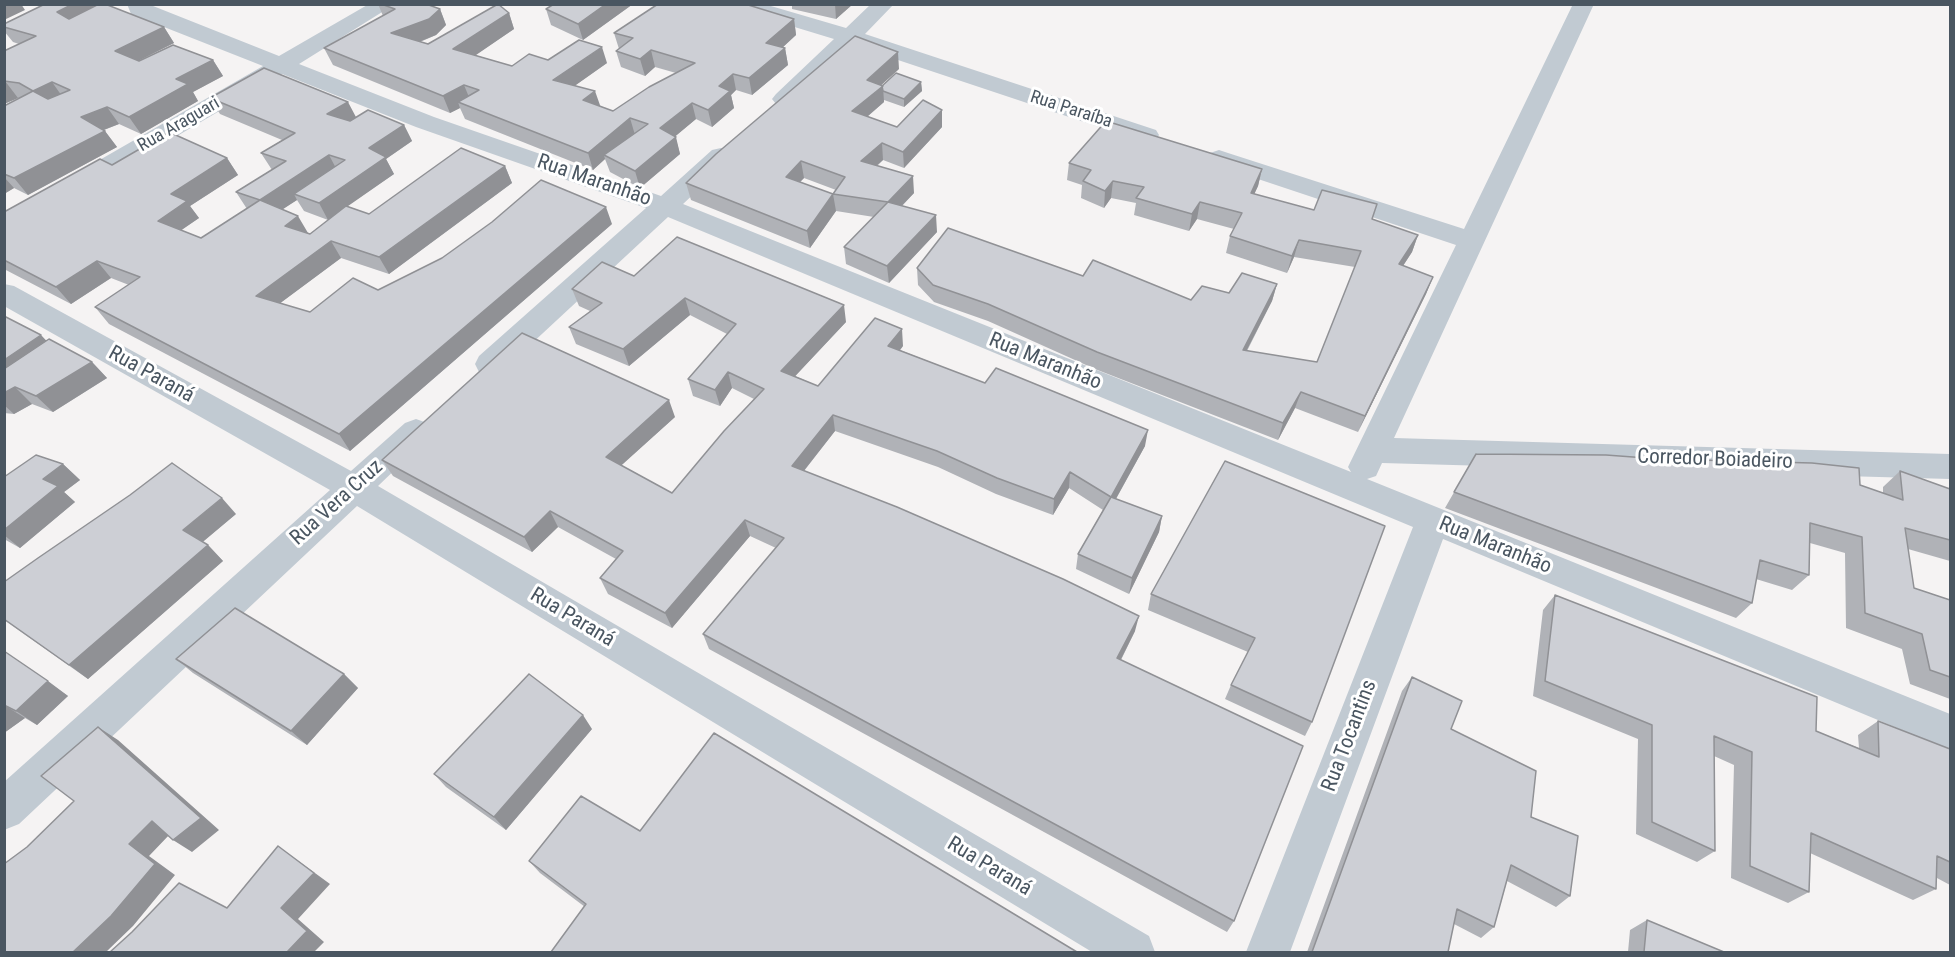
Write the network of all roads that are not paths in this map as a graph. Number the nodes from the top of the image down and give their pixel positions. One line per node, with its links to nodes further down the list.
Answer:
1 (137, 4): 7 (street, Rua Maranhão)
2 (385, 4): 7 (street, Rua Araguari)
3 (739, 4): 6 (street, Rua Paraíba)
4 (884, 4): 6 (street)
5 (1584, 4): 12 (street)
6 (851, 37): 8 (street, Rua Paraíba); 10 (street)
7 (281, 66): 10 (street, Rua Maranhão); 11 (street, Rua Araguari)
8 (1167, 141)
9 (1201, 152): 12 (street)
10 (665, 206): 14 (street); 19 (street, Rua Maranhão)
11 (4, 227)
12 (1471, 241): 16 (street)
13 (4, 294): 18 (street, Rua Paraná)
14 (470, 383)
15 (434, 416): 18 (street, Rua Vera Cruz)
16 (1372, 450): 17 (street, Corredor Boiadeiro); 19 (street)
17 (1950, 467)
18 (354, 488): 22 (street, Rua Vera Cruz); 23 (street, Rua Paraná)
19 (1354, 488): 20 (street, Rua Maranhão)
20 (1433, 520): 21 (street, Rua Maranhão); 24 (street, Rua Tocantins)
21 (1950, 732)
22 (4, 810)
23 (1133, 952)
24 (1268, 952)

